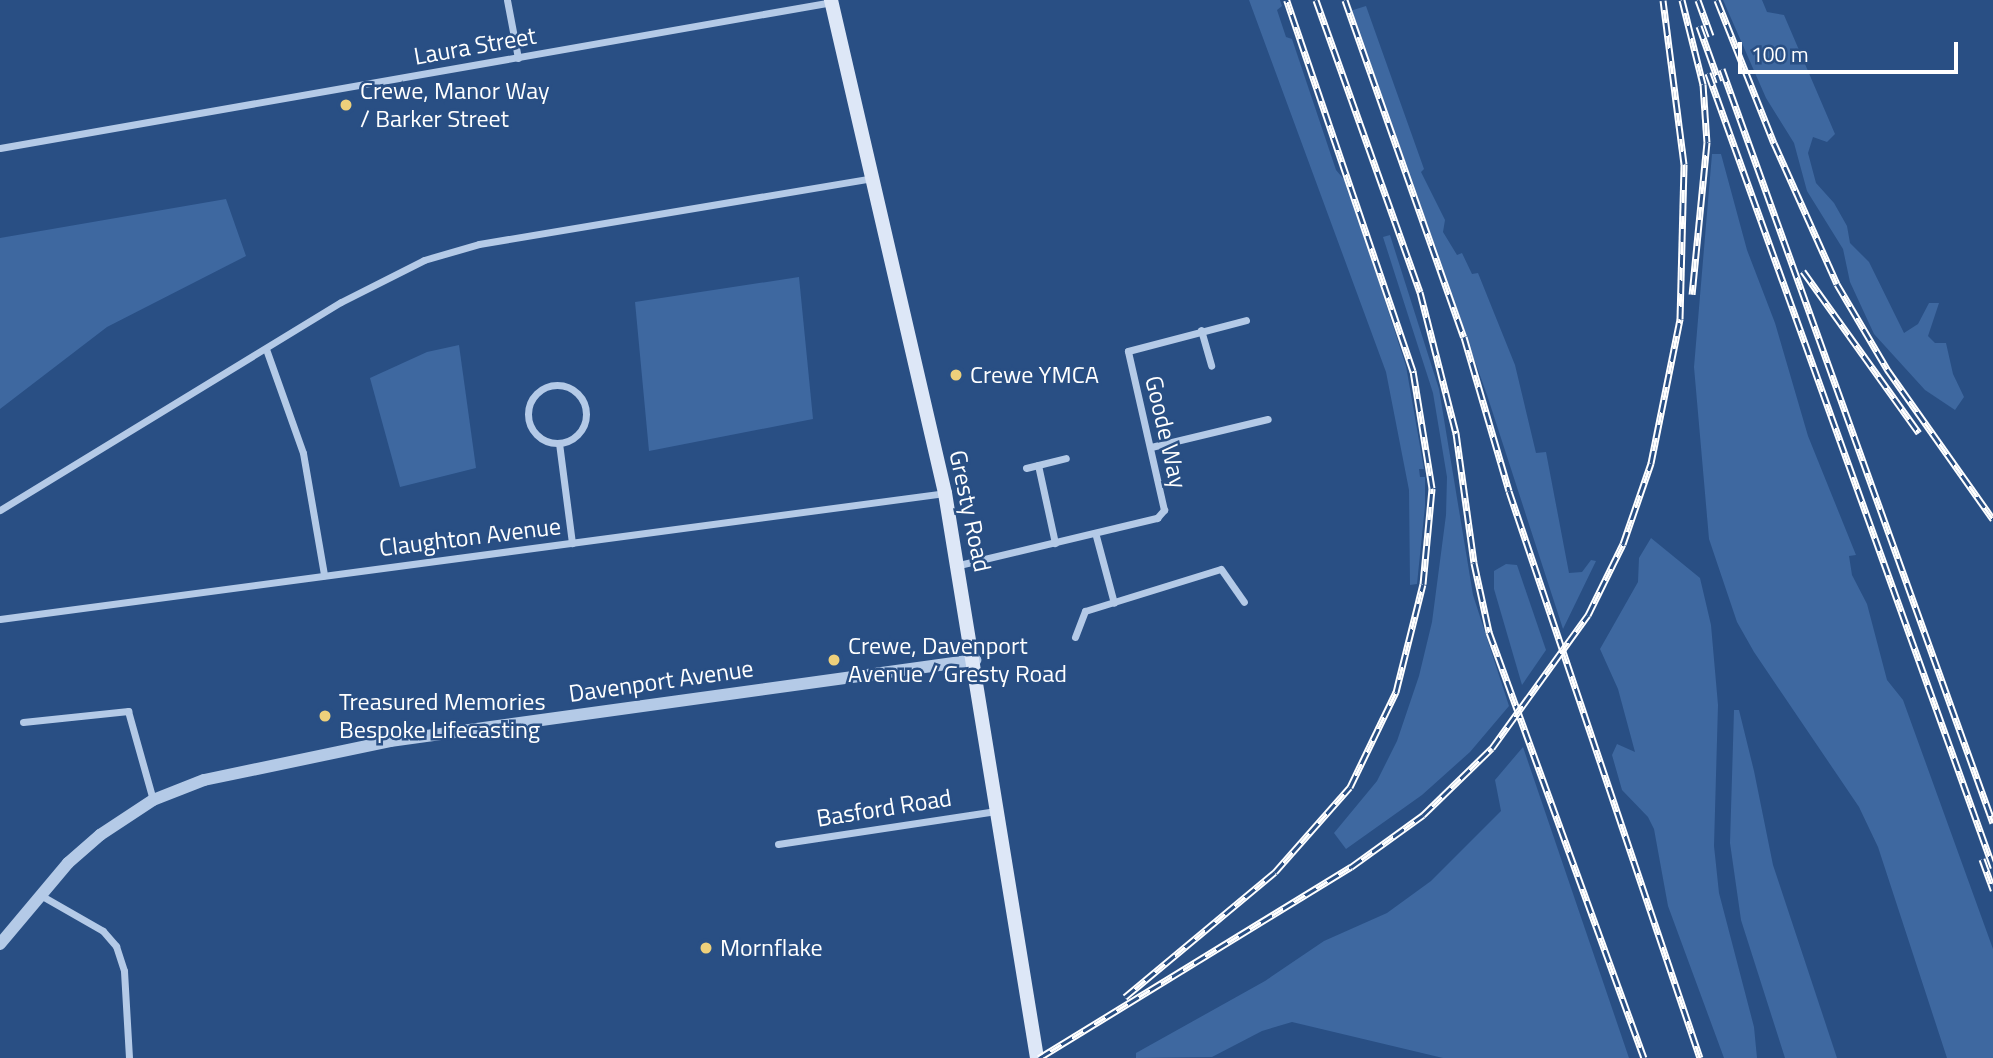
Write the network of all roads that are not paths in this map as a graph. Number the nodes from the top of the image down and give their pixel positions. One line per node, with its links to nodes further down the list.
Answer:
1 (507, 0): 3 (street)
2 (831, 1): 3 (street, Laura Street); 5 (main road, Gresty Road)
3 (518, 58): 4 (street, Laura Street)
4 (0, 148)
5 (874, 177): 8 (street); 16 (main road, Gresty Road)
6 (1246, 320): 7 (street, Goode Way)
7 (1201, 330): 9 (street); 12 (street, Goode Way)
8 (266, 349): 17 (street); 22 (street)
9 (1211, 366)
10 (1268, 419): 12 (street)
11 (559, 443): 11 (street); 19 (street)
12 (1151, 447): 18 (street, Goode Way)
13 (1066, 458): 14 (street)
14 (1038, 465): 15 (street); 20 (street)
15 (1026, 468)
16 (946, 494): 19 (street, Claughton Avenue); 21 (main road, Gresty Road)
17 (0, 510)
18 (1096, 536): 20 (street, Goode Way); 24 (street)
19 (572, 543): 22 (street, Claughton Avenue)
20 (1055, 543): 21 (street, Goode Way)
21 (959, 565): 27 (main road, Gresty Road)
22 (324, 575): 25 (street, Claughton Avenue)
23 (1244, 602): 24 (street)
24 (1114, 603): 26 (street)
25 (0, 619)
26 (1076, 637)
27 (975, 660): 29 (street, Davenport Avenue); 30 (main road, Gresty Road)
28 (23, 722): 29 (street)
29 (153, 800): 32 (street, Davenport Avenue)
30 (995, 811): 31 (street, Basford Road); 35 (main road, Gresty Road)
31 (778, 844)
32 (42, 896): 33 (street, Davenport Avenue); 34 (street)
33 (0, 944)
34 (129, 1058)
35 (1037, 1058)

